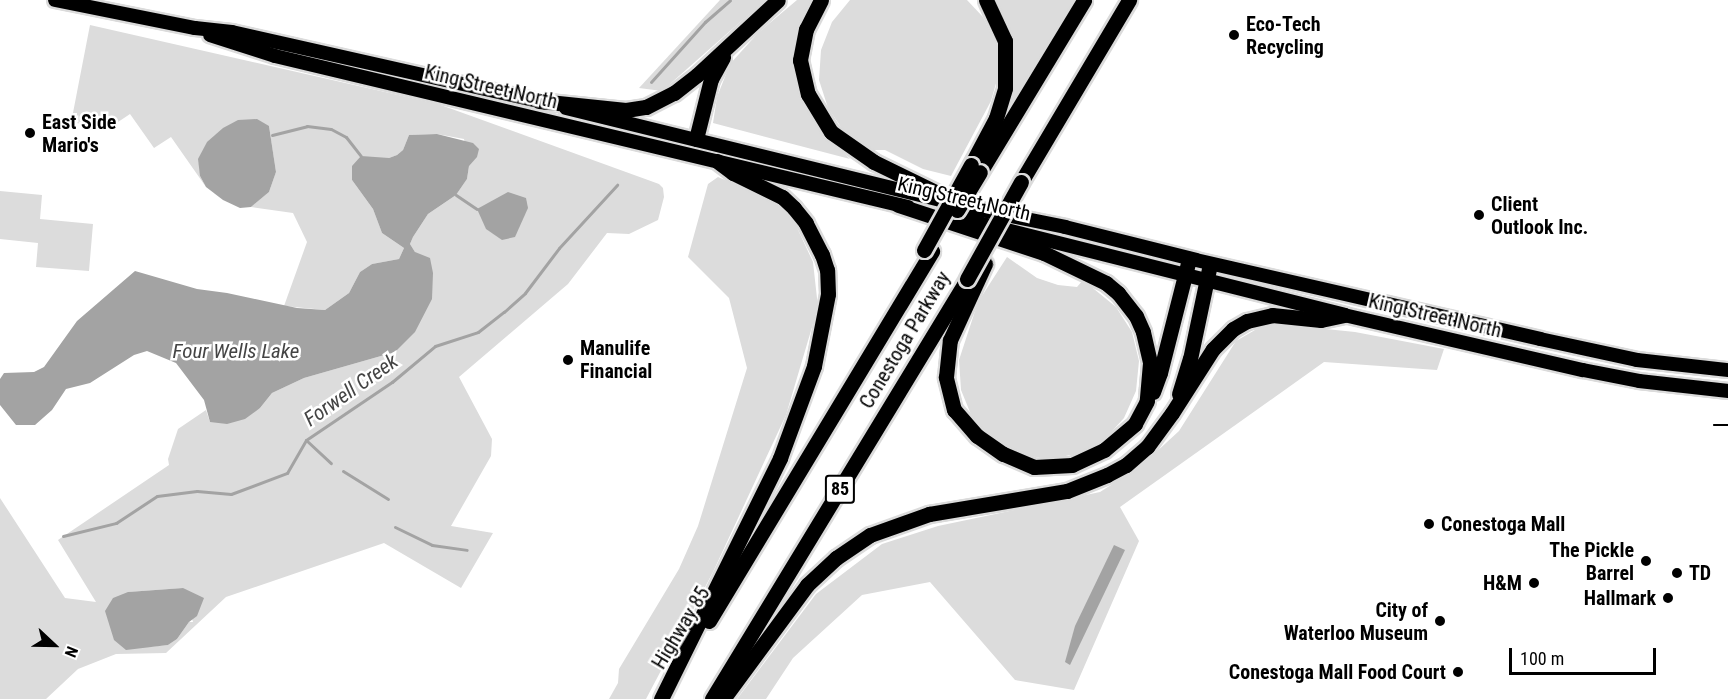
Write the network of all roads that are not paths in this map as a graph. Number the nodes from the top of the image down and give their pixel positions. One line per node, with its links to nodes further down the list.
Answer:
1 (55, 0): 7 (main road, King Street North)
2 (778, 0): 8 (highway)
3 (821, 0): 15 (highway)
4 (986, 0): 12 (highway)
5 (1084, 0): 12 (highway, Conestoga Parkway / 85)
6 (1129, 0): 13 (highway, Conestoga Parkway / 85)
7 (195, 28): 9 (main road, King Street North); 11 (main road, King Street North)
8 (744, 32): 9 (highway); 10 (highway)
9 (539, 101): 10 (main road, King Street North)
10 (696, 139): 15 (main road, King Street North)
11 (717, 161): 14 (main road, King Street North); 28 (highway)
12 (975, 168): 27 (highway, Conestoga Parkway / 85, bridge)
13 (1021, 182): 25 (highway, bridge); 29 (highway, Conestoga Parkway / 85, bridge)
14 (897, 205): 18 (main road, King Street North); 25 (highway)
15 (965, 206): 16 (main road, King Street North)
16 (1189, 259): 17 (main road, King Street North); 18 (highway)
17 (1210, 264): 19 (highway); 21 (main road, King Street North)
18 (1185, 274): 19 (main road, King Street North); 25 (highway)
19 (1206, 280): 20 (main road, King Street North); 26 (highway)
20 (1344, 315): 23 (main road, King Street North); 26 (highway)
21 (1653, 362): 22 (main road, King Street North); 23 (main road)
22 (1728, 370)
23 (1639, 381): 24 (main road, King Street North)
24 (1728, 391)
25 (1147, 401)
26 (1172, 414): 30 (highway)
27 (735, 578): 28 (highway, Highway 85 / 85)
28 (662, 699)
29 (712, 699)
30 (723, 699)

